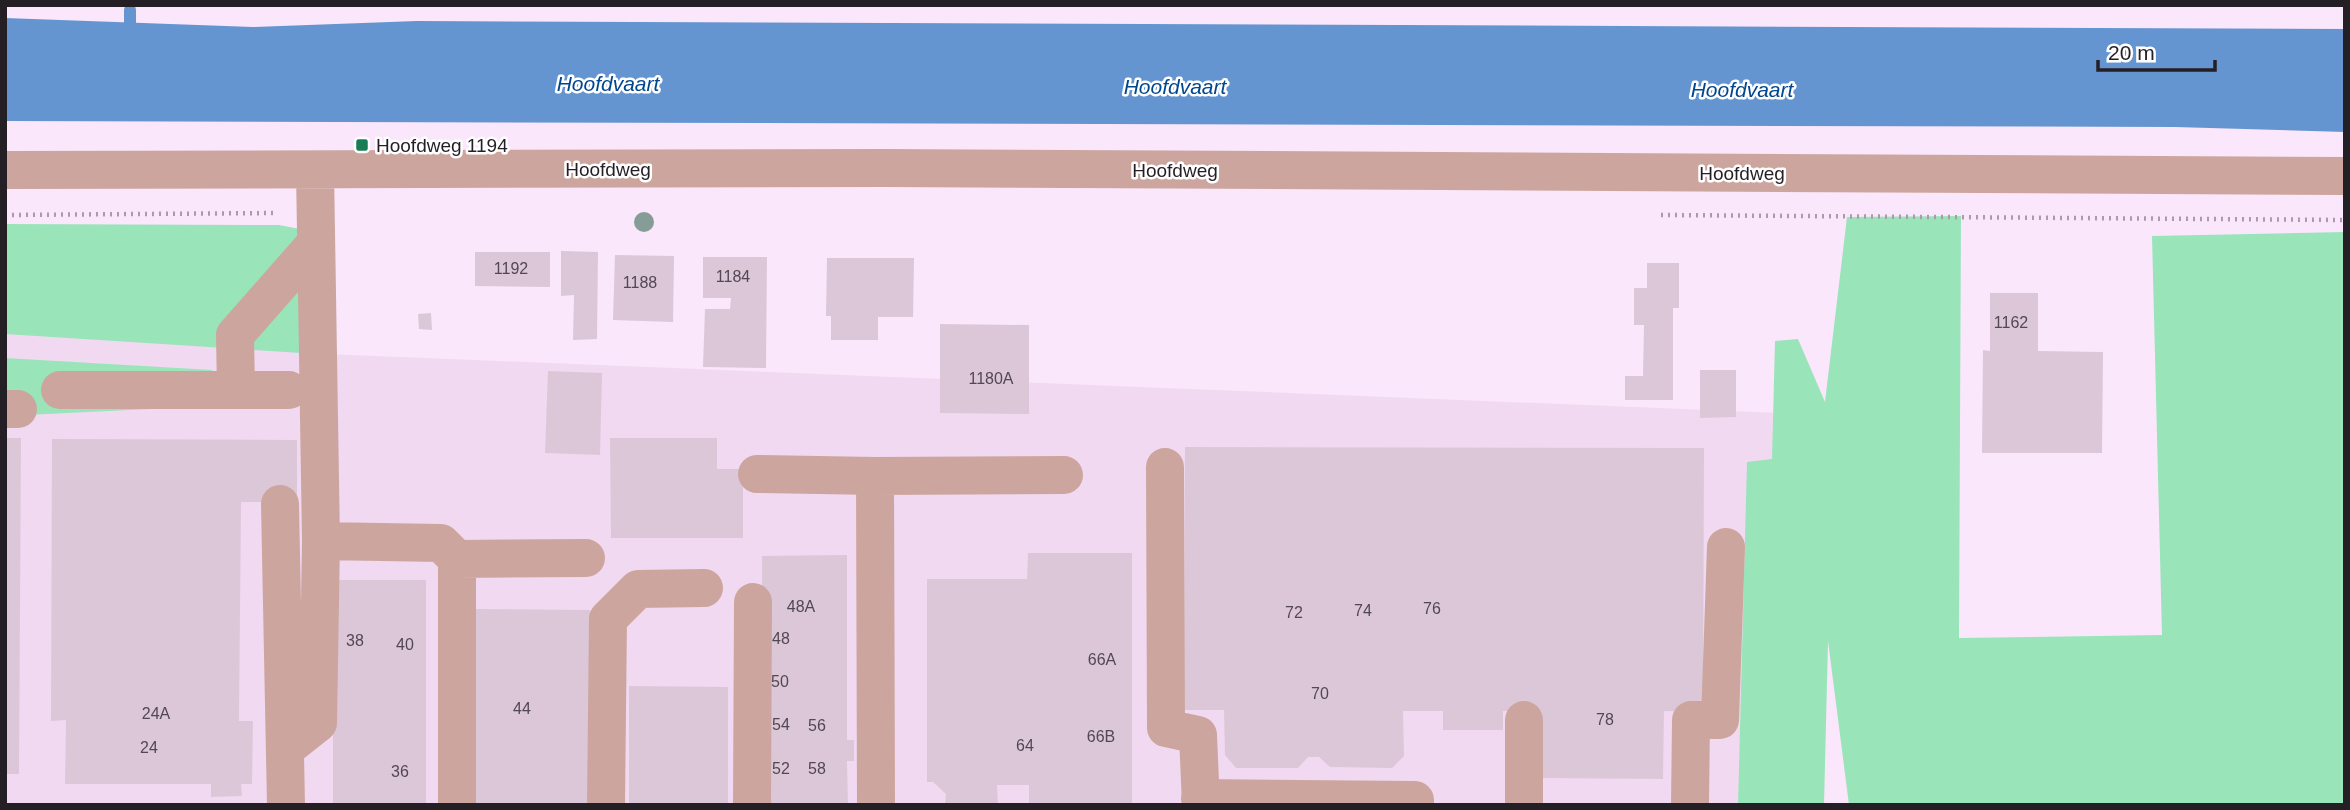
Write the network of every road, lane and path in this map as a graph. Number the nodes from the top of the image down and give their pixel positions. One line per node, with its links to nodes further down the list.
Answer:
1 (5, 170): 2 (street, Hoofdweg)
2 (315, 170): 3 (street, Hoofdweg); 4 (street)
3 (2345, 176)
4 (316, 243): 6 (street); 13 (street)
5 (61, 390): 6 (street)
6 (236, 390): 7 (street)
7 (289, 390)
8 (1165, 467): 21 (street)
9 (757, 474): 11 (street)
10 (1064, 475): 11 (street)
11 (875, 476): 26 (street)
12 (280, 504): 20 (street)
13 (321, 541): 16 (street); 20 (street)
14 (1726, 547): 29 (street)
15 (586, 558): 16 (street)
16 (457, 559): 23 (street)
17 (704, 588): 24 (street)
18 (753, 602): 25 (street)
19 (1524, 720): 28 (street)
20 (285, 749): 22 (street)
21 (1200, 801): 27 (street)
22 (286, 805)
23 (457, 805)
24 (606, 805)
25 (752, 805)
26 (876, 805)
27 (1415, 805)
28 (1524, 805)
29 (1690, 805)

